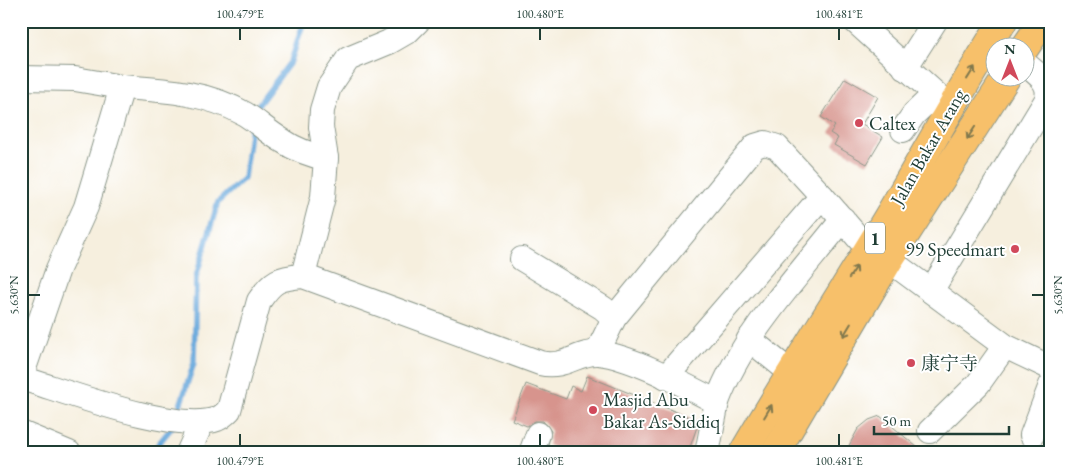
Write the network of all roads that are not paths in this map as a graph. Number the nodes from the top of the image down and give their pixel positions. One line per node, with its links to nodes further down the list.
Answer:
1 (418, 21): 14 (street)
2 (855, 21): 7 (street)
3 (935, 21): 7 (street)
4 (1003, 21): 12 (main road, Jalan Bakar Arang / 1, one-way to 4)
5 (1043, 21): 6 (main road)
6 (1031, 38)
7 (905, 68): 12 (street)
8 (1034, 72): 20 (street)
9 (21, 78): 10 (street)
10 (122, 87): 14 (street); 23 (street)
11 (999, 88): 17 (main road, Jalan Bakar Arang / 1, one-way to 17)
12 (942, 101): 13 (street); 17 (main road, Jalan Bakar Arang / 1)
13 (903, 130)
14 (326, 158): 19 (street)
15 (822, 196): 16 (street); 21 (street); 29 (street)
16 (843, 220): 17 (street); 22 (street)
17 (879, 254): 20 (street); 27 (main road, Jalan Bakar Arang / 1, one-way to 17); 40 (main road, Jalan Bakar Arang / 1, one-way to 40)
18 (522, 259): 21 (street)
19 (303, 276): 25 (street); 32 (street)
20 (932, 291): 24 (street)
21 (614, 318): 25 (street)
22 (749, 339): 27 (street); 31 (street)
23 (26, 346): 28 (street)
24 (1005, 346): 26 (street); 33 (street)
25 (597, 353): 29 (street)
26 (1051, 368)
27 (790, 372): 39 (main road, Jalan Bakar Arang / 1, one-way to 27)
28 (21, 377): 32 (street)
29 (666, 377): 31 (street)
30 (1051, 385): 35 (street)
31 (717, 402): 38 (street)
32 (195, 422): 37 (street)
33 (930, 431)
34 (21, 433): 36 (street)
35 (1032, 435)
36 (69, 453)
37 (188, 453)
38 (707, 453)
39 (743, 453)
40 (775, 453)

